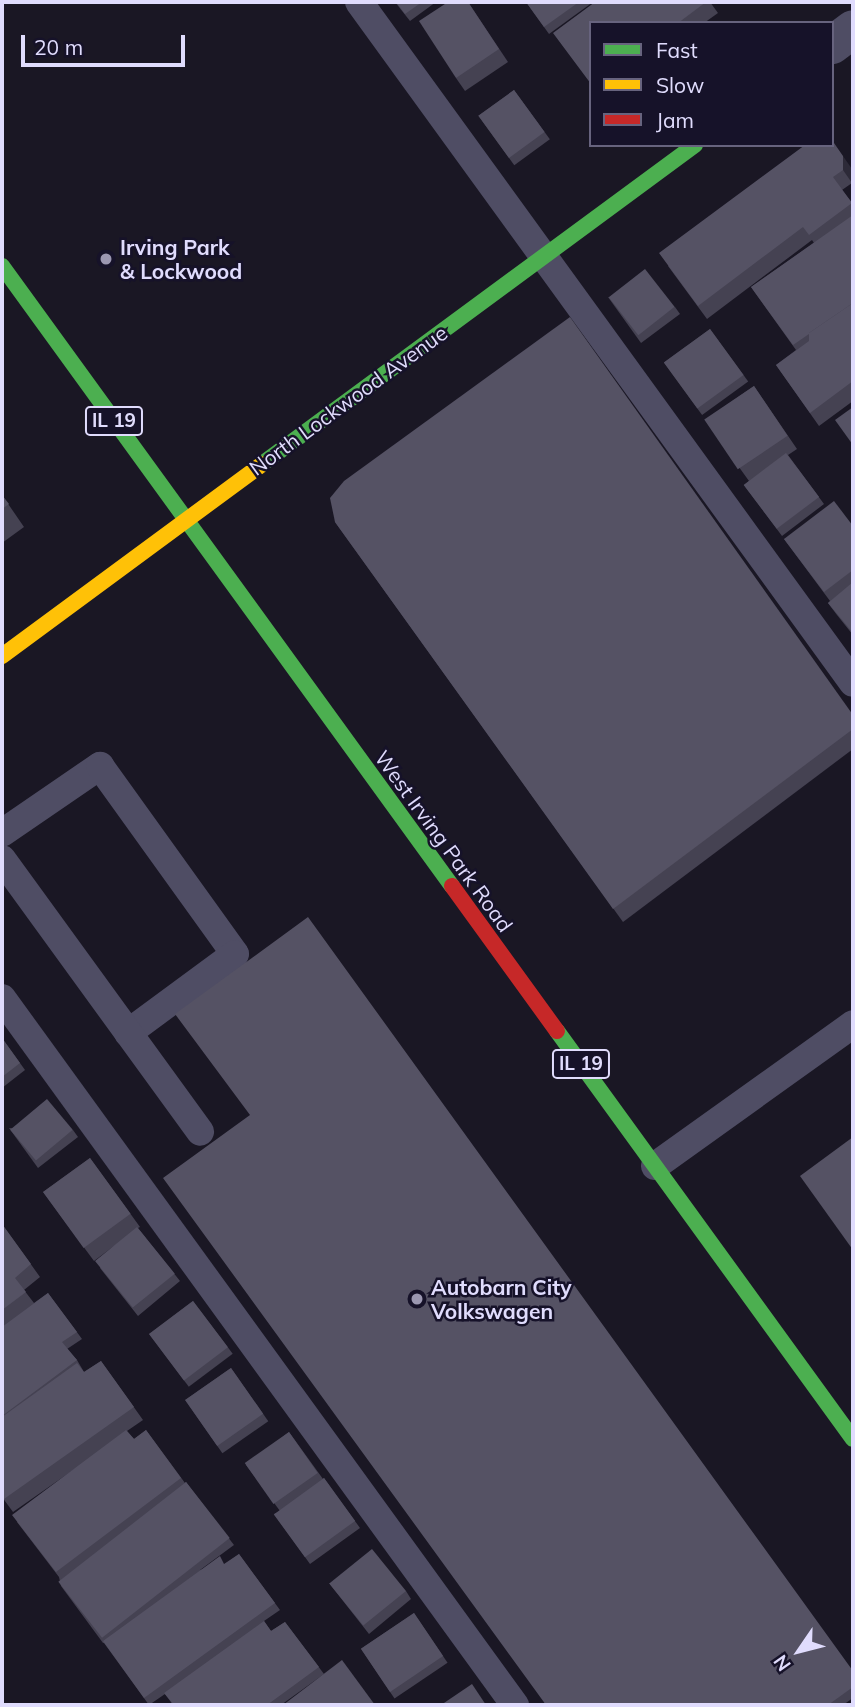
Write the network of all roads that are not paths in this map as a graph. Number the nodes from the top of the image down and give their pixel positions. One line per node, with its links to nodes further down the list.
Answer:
1 (359, 2): 5 (lane)
2 (853, 29): 3 (street)
3 (834, 43)
4 (692, 147): 5 (main road, North Lockwood Avenue)
5 (544, 256): 7 (main road, North Lockwood Avenue); 9 (lane)
6 (2, 266): 7 (main road, West Irving Park Road / IL 19)
7 (186, 520): 8 (main road, North Lockwood Avenue); 16 (main road, West Irving Park Road / IL 19)
8 (2, 656)
9 (853, 682)
10 (2, 833): 14 (lane)
11 (2, 859): 14 (lane)
12 (2, 998): 18 (lane)
13 (853, 1024): 16 (lane)
14 (128, 1033): 15 (lane)
15 (200, 1132)
16 (655, 1167): 17 (main road, West Irving Park Road / IL 19)
17 (853, 1440)
18 (514, 1705)

